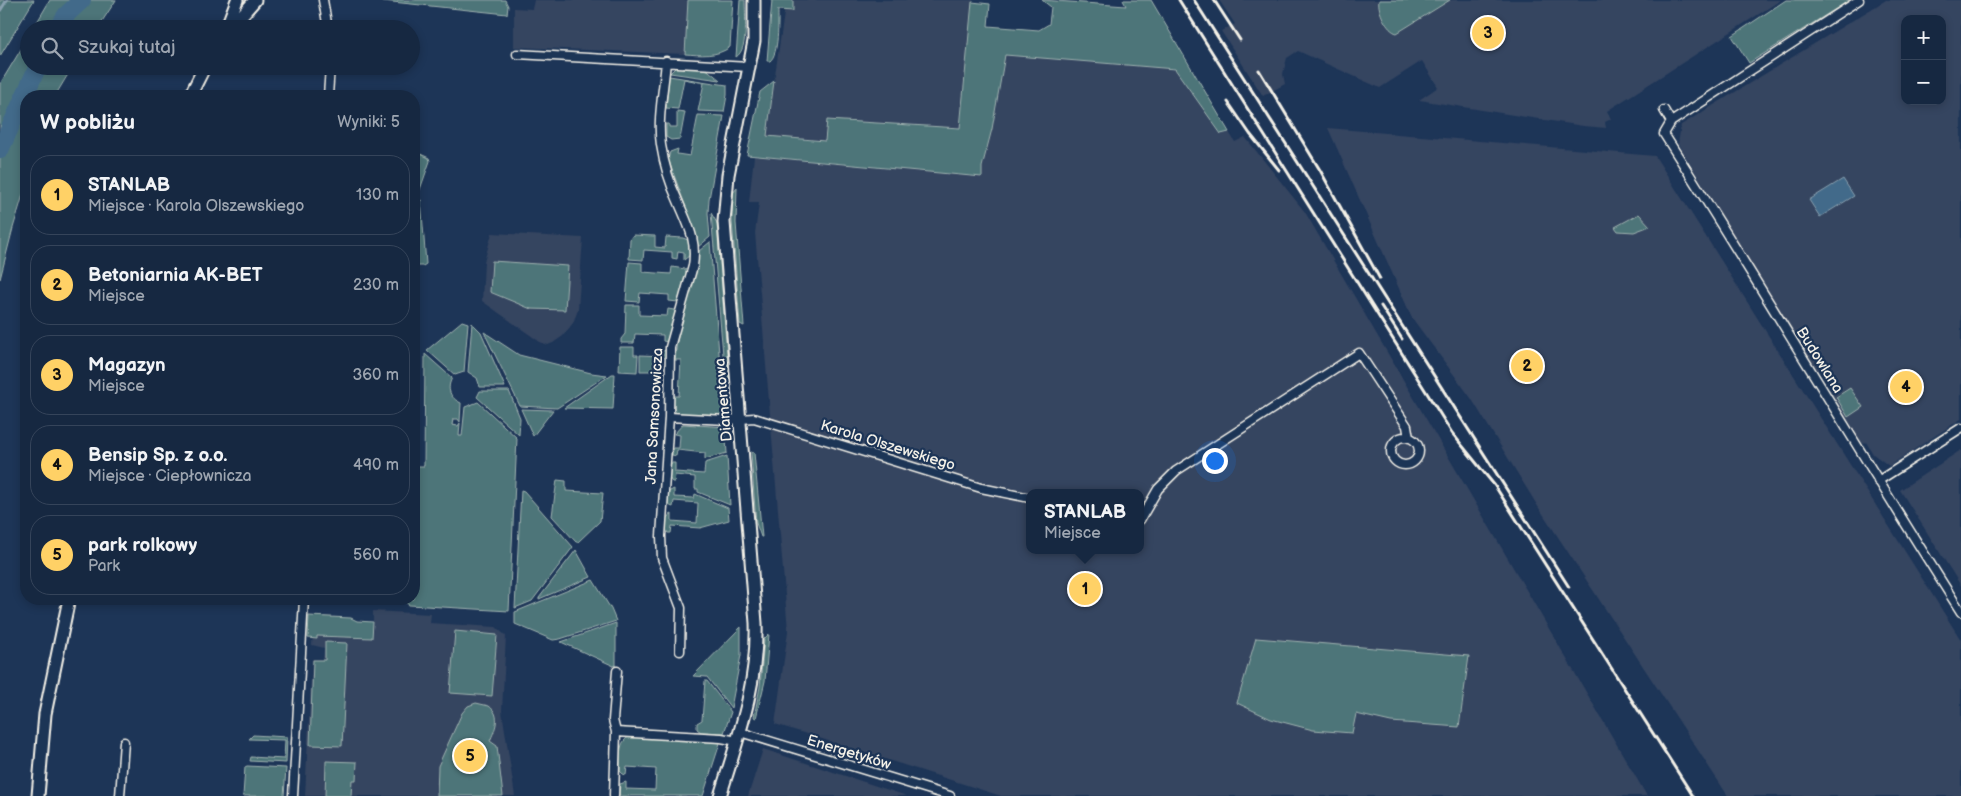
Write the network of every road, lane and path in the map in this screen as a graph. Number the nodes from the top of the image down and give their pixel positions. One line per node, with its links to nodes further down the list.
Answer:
1 (236, 0): 6 (street)
2 (255, 0): 7 (street)
3 (323, 0): 8 (street)
4 (754, 0): 11 (street, Diamentowa)
5 (1860, 0): 17 (street)
6 (229, 20)
7 (238, 20)
8 (326, 20)
9 (517, 54): 10 (street)
10 (666, 61): 11 (street); 18 (street, Jana Samsonowicza)
11 (749, 66): 19 (street, Diamentowa)
12 (200, 75): 14 (street)
13 (329, 75): 15 (street)
14 (193, 90)
15 (328, 90)
16 (1664, 110): 17 (street)
17 (1671, 122): 22 (street, Budowlana)
18 (669, 417): 19 (street, Karola Olszewskiego); 28 (street, Jana Samsonowicza)
19 (740, 419): 23 (street, Karola Olszewskiego); 31 (street, Diamentowa)
20 (1961, 428): 22 (street)
21 (1409, 438): 24 (street)
22 (1878, 481): 27 (street, Budowlana)
23 (1026, 497)
24 (1144, 513)
25 (68, 605): 33 (street)
26 (304, 605): 35 (street)
27 (1961, 612)
28 (680, 651)
29 (617, 671): 30 (street)
30 (616, 732): 31 (street, Energetyków); 36 (street)
31 (739, 736): 37 (street, Diamentowa); 38 (street, Energetyków)
32 (124, 742): 34 (street)
33 (38, 796)
34 (120, 796)
35 (293, 796)
36 (614, 796)
37 (720, 796)
38 (950, 796)

